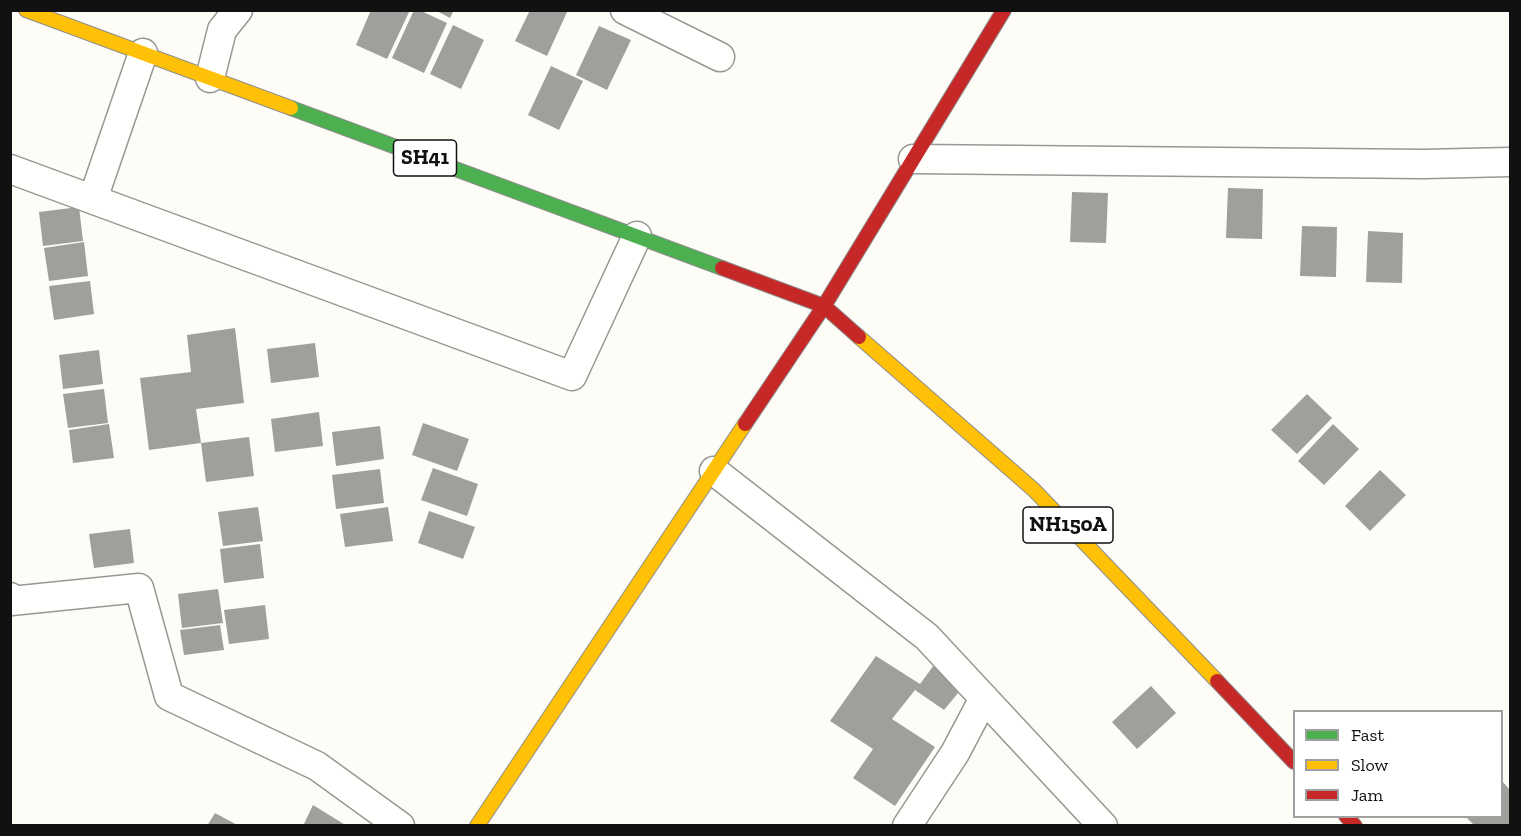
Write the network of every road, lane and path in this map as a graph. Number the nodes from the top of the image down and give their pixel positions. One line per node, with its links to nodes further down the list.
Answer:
1 (26, 10): 5 (main road, SH41)
2 (237, 10): 7 (street)
3 (625, 10): 6 (street)
4 (1004, 10): 8 (main road)
5 (143, 53): 7 (main road, SH41); 11 (street)
6 (720, 57)
7 (210, 78): 12 (main road, SH41)
8 (913, 159): 9 (street); 13 (main road)
9 (1510, 162)
10 (10, 170): 11 (street)
11 (93, 199): 12 (street)
12 (637, 236): 13 (main road, SH41)
13 (824, 306): 14 (main road); 17 (main road, NH150A)
14 (714, 471): 16 (street); 19 (main road)
15 (10, 597): 18 (street)
16 (984, 698): 20 (street); 21 (street)
17 (1293, 761)
18 (400, 825)
19 (477, 825)
20 (907, 825)
21 (1103, 825)

